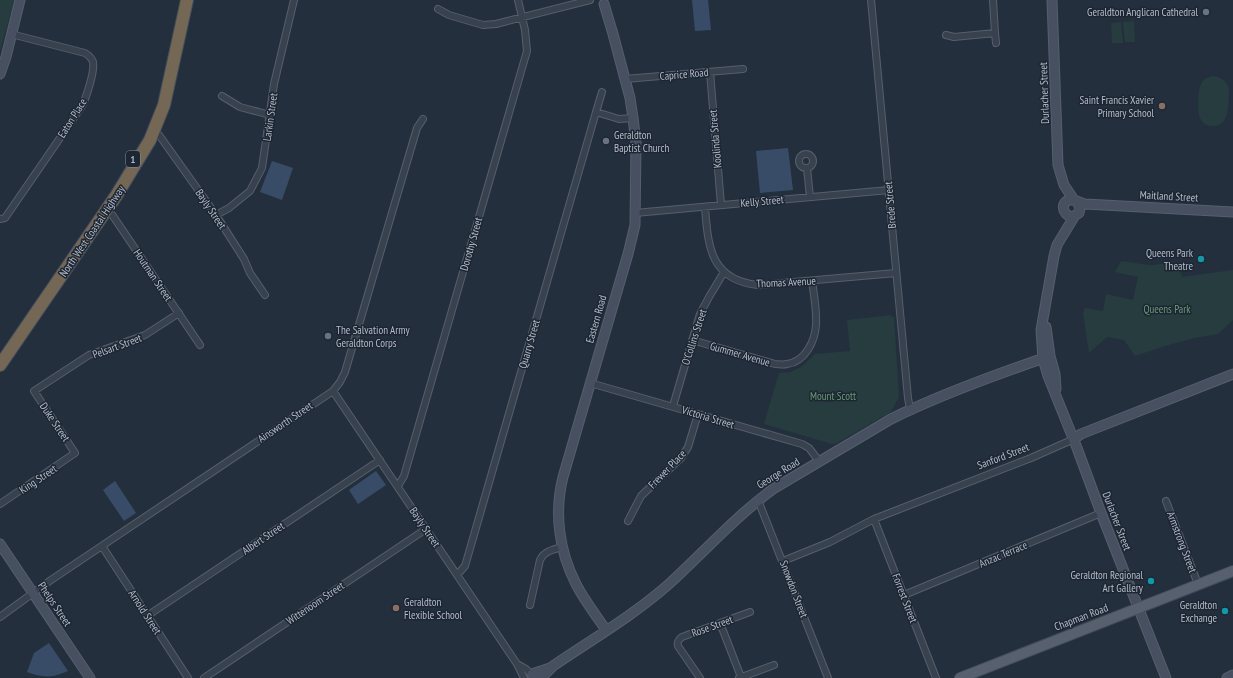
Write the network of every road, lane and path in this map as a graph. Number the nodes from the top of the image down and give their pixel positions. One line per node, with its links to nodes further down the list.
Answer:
1 (20, 0): 14 (street)
2 (182, 0): 27 (highway, North West Coastal Highway / 1)
3 (187, 0): 27 (highway, North West Coastal Highway / 1)
4 (294, 0): 24 (street, Larkin Street)
5 (518, 0): 12 (street, Dorothy Street)
6 (590, 0): 12 (street)
7 (871, 0): 30 (street, Brede Street)
8 (993, 0): 13 (street)
9 (1052, 0): 29 (street, Durlacher Street)
10 (603, 1): 20 (street, Eastern Road)
11 (438, 9): 12 (street)
12 (523, 17): 64 (street, Dorothy Street)
13 (995, 33): 15 (street); 16 (street)
14 (11, 34): 19 (street); 42 (street, Eaton Place)
15 (946, 35)
16 (996, 42)
17 (743, 69): 18 (street, Caprice Road)
18 (710, 72): 20 (street, Caprice Road); 33 (street, Koolinda Street)
19 (0, 74)
20 (625, 79): 25 (street, Eastern Road)
21 (602, 92): 23 (street, Quarry Street)
22 (222, 96): 24 (street)
23 (596, 112): 25 (street); 77 (street, Quarry Street)
24 (270, 115): 40 (street, Larkin Street)
25 (634, 118): 39 (street, Eastern Road)
26 (423, 119): 56 (street, Ainsworth Street)
27 (151, 130): 37 (highway, North West Coastal Highway / 1); 40 (street, Bayly Street)
28 (806, 168): 31 (street)
29 (1064, 185): 32 (street, Durlacher Street); 36 (street, Durlacher Street)
30 (888, 190): 31 (street, Kelly Street); 45 (street, Brede Street)
31 (810, 197): 33 (street, Kelly Street)
32 (1076, 201): 34 (street, Maitland Street); 36 (street); 41 (street)
33 (721, 205): 35 (street, Kelly Street)
34 (1103, 205): 38 (street, Maitland Street); 41 (street, Maitland Street)
35 (705, 207): 39 (street, Kelly Street); 44 (street, Thomas Avenue)
36 (1064, 207): 41 (street); 43 (street, Durlacher Street)
37 (105, 208): 48 (street, Houtman Street); 52 (highway, North West Coastal Highway / 1)
38 (1233, 212)
39 (635, 213): 54 (street, Eastern Road)
40 (216, 215): 47 (street, Bayly Street)
41 (1076, 216): 43 (street, Durlacher Street)
42 (0, 219)
43 (1064, 234): 51 (street, Durlacher Street)
44 (724, 272): 46 (street, Thomas Avenue); 49 (street, O'Collins Street)
45 (896, 273): 46 (street, Thomas Avenue); 58 (street, Brede Street)
46 (812, 281): 49 (street, Gummer Avenue)
47 (265, 295)
48 (179, 313): 50 (street, Houtman Street); 55 (street, Pelsart Street)
49 (692, 340): 57 (street, O'Collins Street)
50 (200, 345)
51 (1047, 357): 58 (street, George Road); 60 (street, Durlacher Street)
52 (0, 365)
53 (1233, 374): 60 (street, Sanford Street)
54 (590, 383): 57 (street, Victoria Street); 74 (street, Eastern Road)
55 (34, 391): 61 (street, Duke Street)
56 (333, 391): 62 (street, Bayly Street); 73 (street, Ainsworth Street)
57 (673, 406): 59 (street, Victoria Street)
58 (910, 409): 63 (street, George Road)
59 (698, 414): 63 (street, Victoria Street); 70 (street, Frewer Place)
60 (1074, 439): 68 (street, Durlacher Street); 69 (street, Sanford Street)
61 (75, 453): 67 (street, King Street)
62 (380, 460): 64 (street, Bayly Street); 86 (street, Albert Street)
63 (820, 461): 65 (street, George Road)
64 (398, 486): 71 (street, Bayly Street)
65 (758, 500): 75 (street, Snowdon Street); 89 (street, George Road)
66 (1166, 501): 78 (street, Armstrong Street)
67 (0, 504)
68 (1101, 513): 80 (street, Anzac Terrace); 83 (street, Durlacher Street)
69 (874, 519): 75 (street, Sanford Street); 80 (street, Forrest Street)
70 (628, 520)
71 (426, 529): 77 (street, Bayly Street); 96 (street, Wittenoom Street)
72 (0, 544): 79 (street, Phelps Street)
73 (102, 546): 79 (street, Ainsworth Street); 86 (street, Arnold Street)
74 (562, 547): 81 (street); 89 (street, Eastern Road)
75 (783, 561): 100 (street, Snowdon Street)
76 (1233, 571): 78 (main road, Chapman Road)
77 (457, 575): 92 (street, Bayly Street)
78 (1198, 584): 83 (main road, Chapman Road)
79 (32, 593): 84 (street, Ainsworth Street); 94 (street, Phelps Street)
80 (904, 595): 101 (street, Forrest Street)
81 (530, 605)
82 (0, 608): 84 (street)
83 (1138, 608): 102 (main road, Chapman Road); 103 (street, Durlacher Street)
84 (7, 611): 87 (street, Ainsworth Street)
85 (750, 612): 88 (street, Rose Street)
86 (147, 616): 95 (street, Arnold Street)
87 (0, 617)
88 (716, 625): 98 (street, Rose Street); 99 (street)
89 (606, 630): 91 (street, George Road)
90 (774, 665): 99 (street)
91 (553, 666): 92 (street, George Road); 97 (street, George Road)
92 (530, 676)
93 (1233, 676): 104 (street)
94 (90, 678)
95 (188, 678)
96 (204, 678)
97 (541, 678)
98 (700, 678)
99 (740, 678)
100 (828, 678)
101 (936, 678)
102 (960, 678)
103 (1166, 678)
104 (1227, 678)

